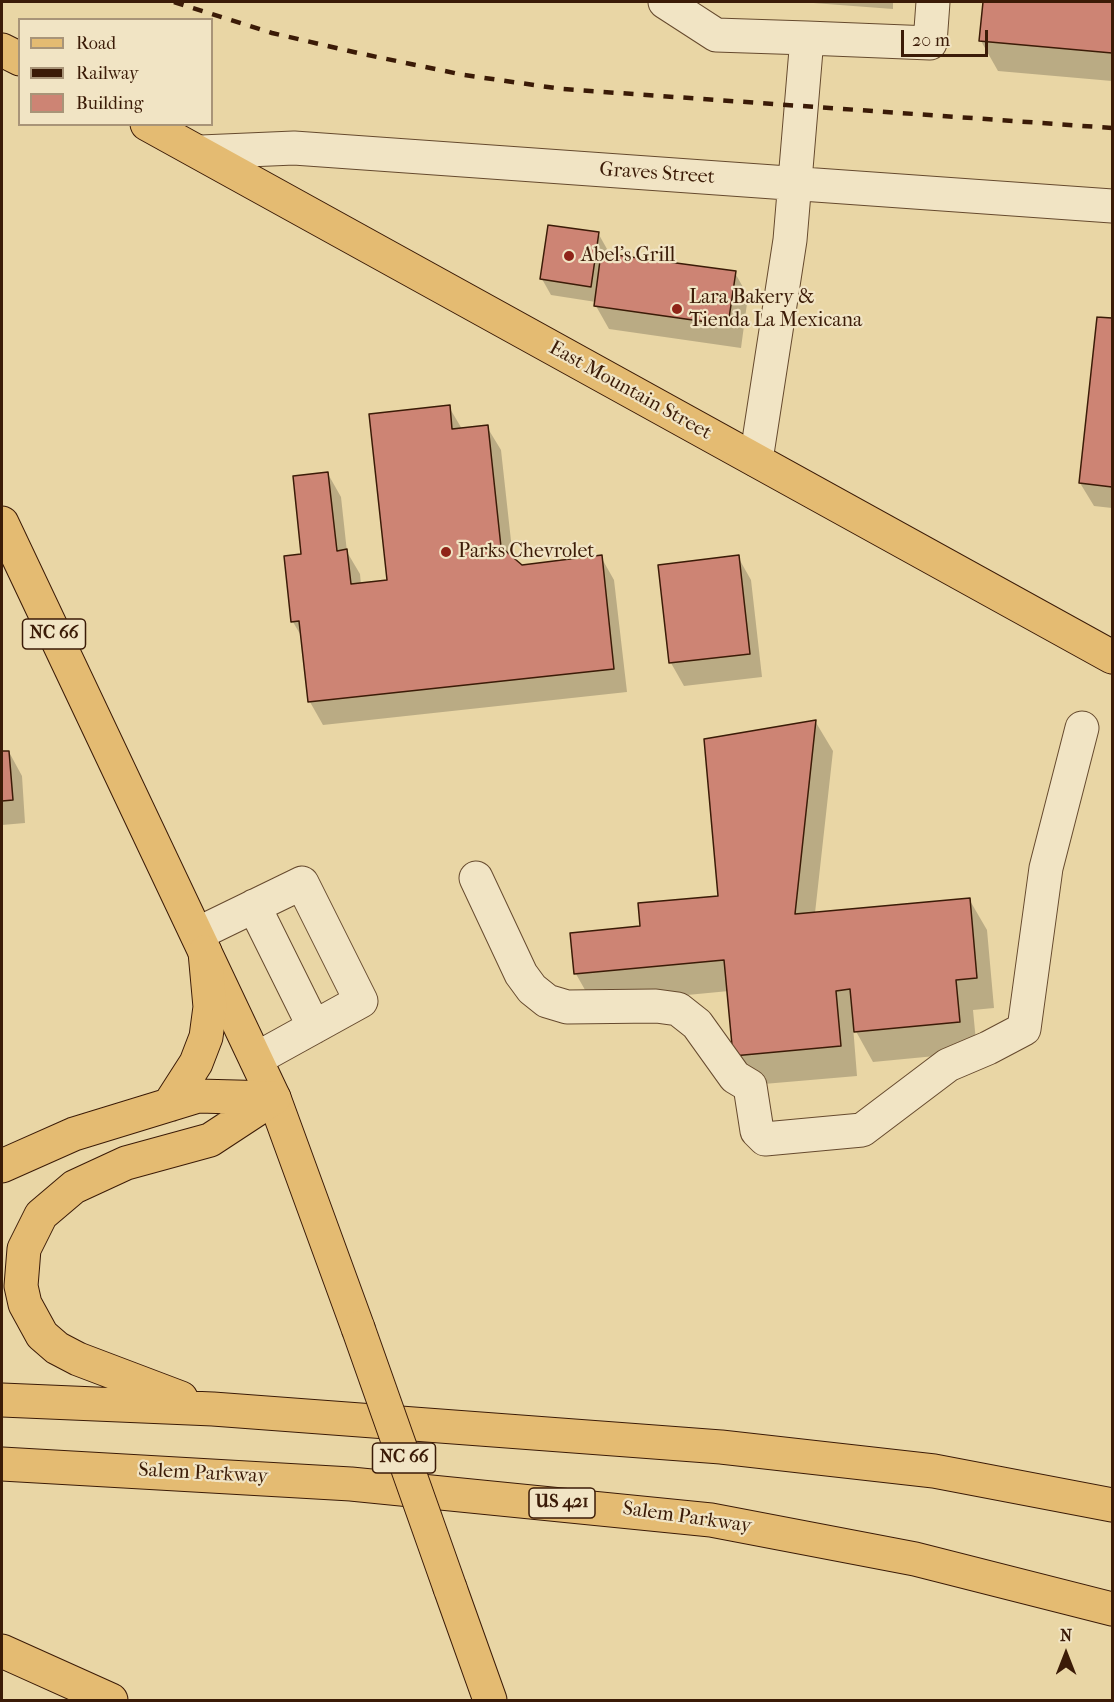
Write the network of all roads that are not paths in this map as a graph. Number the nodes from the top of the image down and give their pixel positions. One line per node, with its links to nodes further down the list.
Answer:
1 (660, 2): 3 (street)
2 (933, 2): 3 (street)
3 (807, 38): 6 (street)
4 (151, 126): 5 (main road, East Mountain Street)
5 (201, 152): 6 (street, Graves Street); 8 (main road, East Mountain Street)
6 (796, 183): 7 (street, Graves Street); 8 (street)
7 (1113, 206)
8 (756, 460): 10 (main road, East Mountain Street)
9 (2, 523): 14 (main road, NC 66)
10 (1112, 657)
11 (1082, 728): 12 (street)
12 (476, 879)
13 (254, 906): 14 (street); 15 (street); 15 (street)
14 (201, 943): 16 (main road, NC 66); 18 (main road)
15 (314, 1027): 16 (street)
16 (256, 1059): 17 (main road, NC 66)
17 (274, 1098): 18 (main road); 21 (main road); 27 (main road, NC 66, bridge)
18 (169, 1105): 19 (main road)
19 (2, 1166)
20 (2, 1401): 21 (main road)
21 (213, 1409): 23 (main road)
22 (2, 1464): 24 (main road, Salem Parkway / US 421)
23 (1113, 1505)
24 (1113, 1609)
25 (2, 1651): 26 (main road)
26 (111, 1701)
27 (490, 1701)

